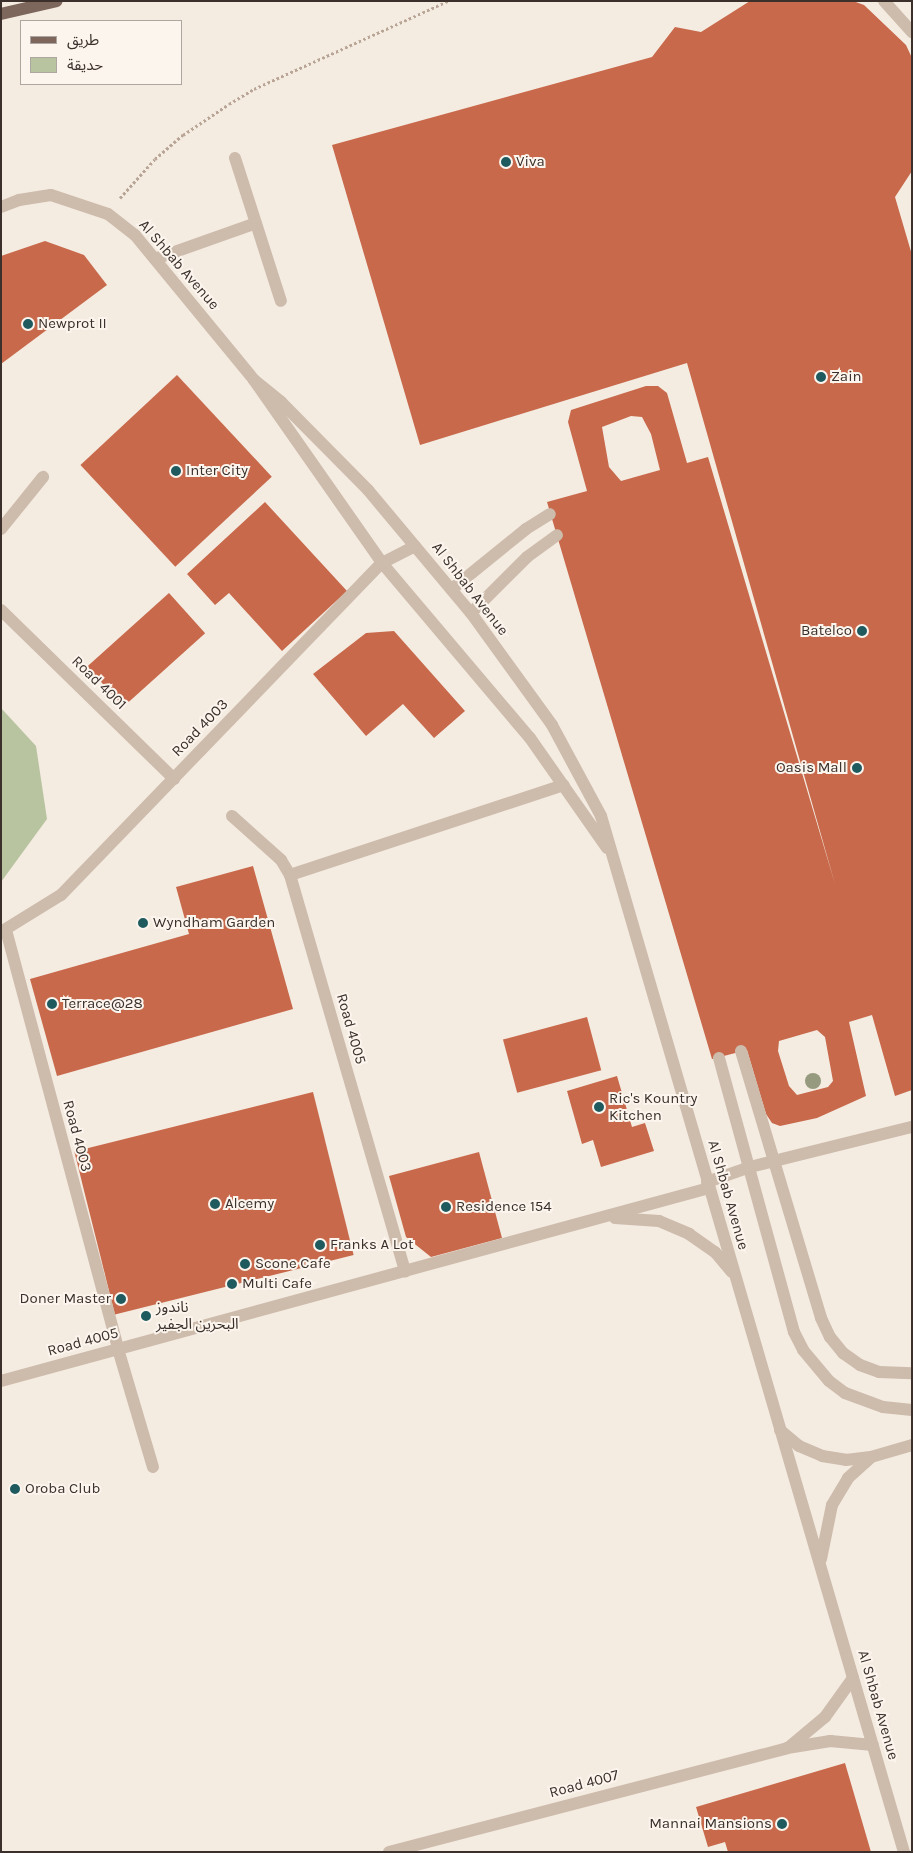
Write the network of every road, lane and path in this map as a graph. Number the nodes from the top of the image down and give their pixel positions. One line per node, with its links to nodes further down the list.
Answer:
1 (57, 1): 4 (main road)
2 (448, 1): 8 (path)
3 (884, 1): 5 (street)
4 (1, 14)
5 (912, 32)
6 (235, 158): 9 (street)
7 (1, 207): 8 (street, Al Shbab Avenue)
8 (108, 214): 10 (street, Al Shbab Avenue)
9 (256, 223): 10 (street); 11 (street)
10 (155, 259): 12 (street, Al Shbab Avenue)
11 (281, 301)
12 (254, 380): 17 (street, Al Shbab Avenue); 18 (street, Al Shbab Avenue)
13 (43, 477): 15 (street)
14 (550, 514): 19 (street)
15 (1, 529)
16 (557, 536): 21 (street)
17 (415, 546): 18 (street, Road 4003); 19 (street, Al Shbab Avenue)
18 (382, 563): 22 (street, Road 4003); 23 (street, Al Shbab Avenue)
19 (452, 589): 21 (street, Al Shbab Avenue)
20 (1, 610): 22 (street, Road 4001)
21 (471, 613): 25 (street, Al Shbab Avenue)
22 (174, 779): 27 (street, Road 4003)
23 (564, 785): 25 (street, Al Shbab Avenue); 26 (street)
24 (232, 816): 26 (street, Road 4005)
25 (611, 854): 33 (street, Al Shbab Avenue)
26 (290, 875): 35 (street, Road 4005)
27 (3, 931): 37 (street, Road 4003)
28 (741, 1052): 31 (street)
29 (719, 1058): 32 (street)
30 (912, 1127): 31 (street, Road 4005)
31 (774, 1162): 32 (street, Road 4005); 38 (street)
32 (750, 1167): 33 (street, Road 4005); 40 (street)
33 (708, 1185): 34 (street, Road 4005); 36 (street, Al Shbab Avenue)
34 (595, 1219): 35 (street, Road 4005); 36 (street, Road 4005)
35 (404, 1272): 37 (street, Road 4005)
36 (736, 1277): 41 (street, Al Shbab Avenue)
37 (118, 1349): 39 (street, Road 4005); 44 (street, Road 4003)
38 (912, 1373)
39 (1, 1381)
40 (912, 1410)
41 (780, 1430): 43 (street, Al Shbab Avenue); 45 (street, Al Shbab Avenue)
42 (912, 1445): 43 (street, Al Shbab Avenue)
43 (871, 1457): 45 (street, Al Shbab Avenue)
44 (153, 1467)
45 (820, 1566): 46 (street, Al Shbab Avenue)
46 (853, 1678): 47 (street, Al Shbab Avenue); 48 (street, Road 4007)
47 (873, 1745): 48 (street, Road 4007); 51 (street, Al Shbab Avenue)
48 (787, 1748): 49 (street, Road 4007)
49 (406, 1850): 50 (street, Road 4007)
50 (389, 1852)
51 (904, 1852)

